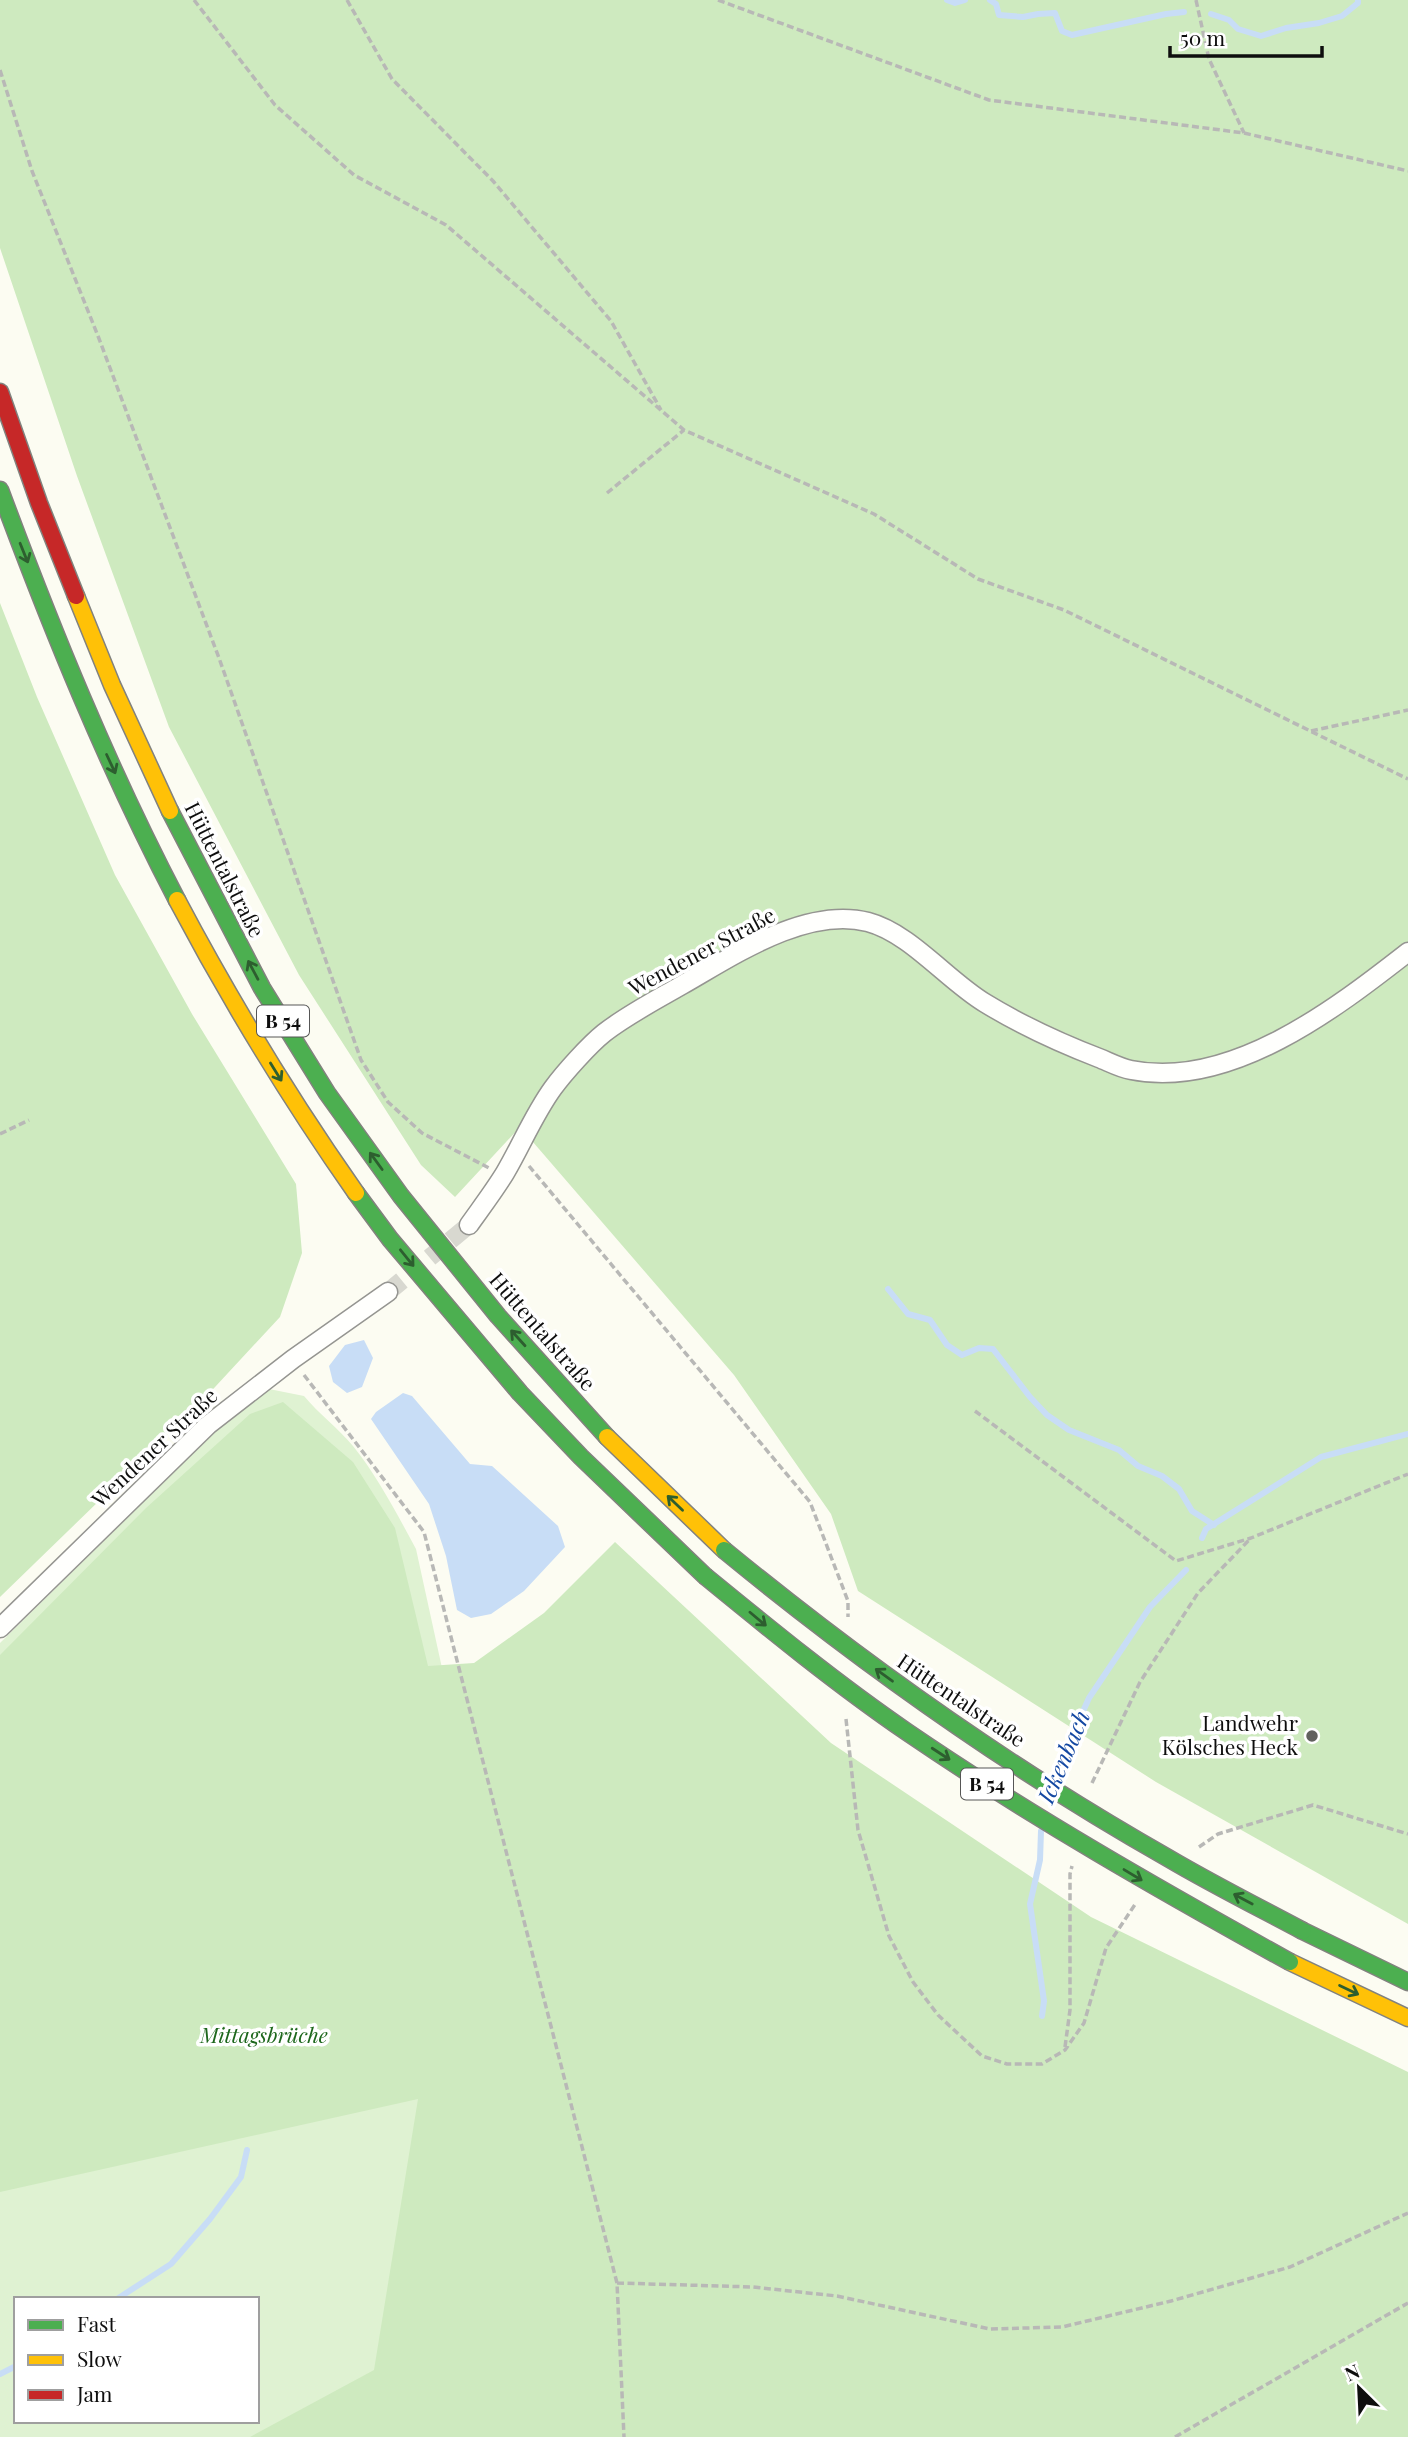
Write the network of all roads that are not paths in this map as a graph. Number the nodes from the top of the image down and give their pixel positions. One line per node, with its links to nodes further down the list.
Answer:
1 (0, 392): 7 (highway, Hüttentalstraße / B 54, one-way to 1, bridge)
2 (0, 490): 8 (highway, B 54, one-way to 8, bridge)
3 (1408, 952): 4 (street, Wendener Straße)
4 (469, 1225)
5 (388, 1292): 6 (street, Wendener Straße)
6 (0, 1628)
7 (1408, 1982)
8 (1408, 2018)

